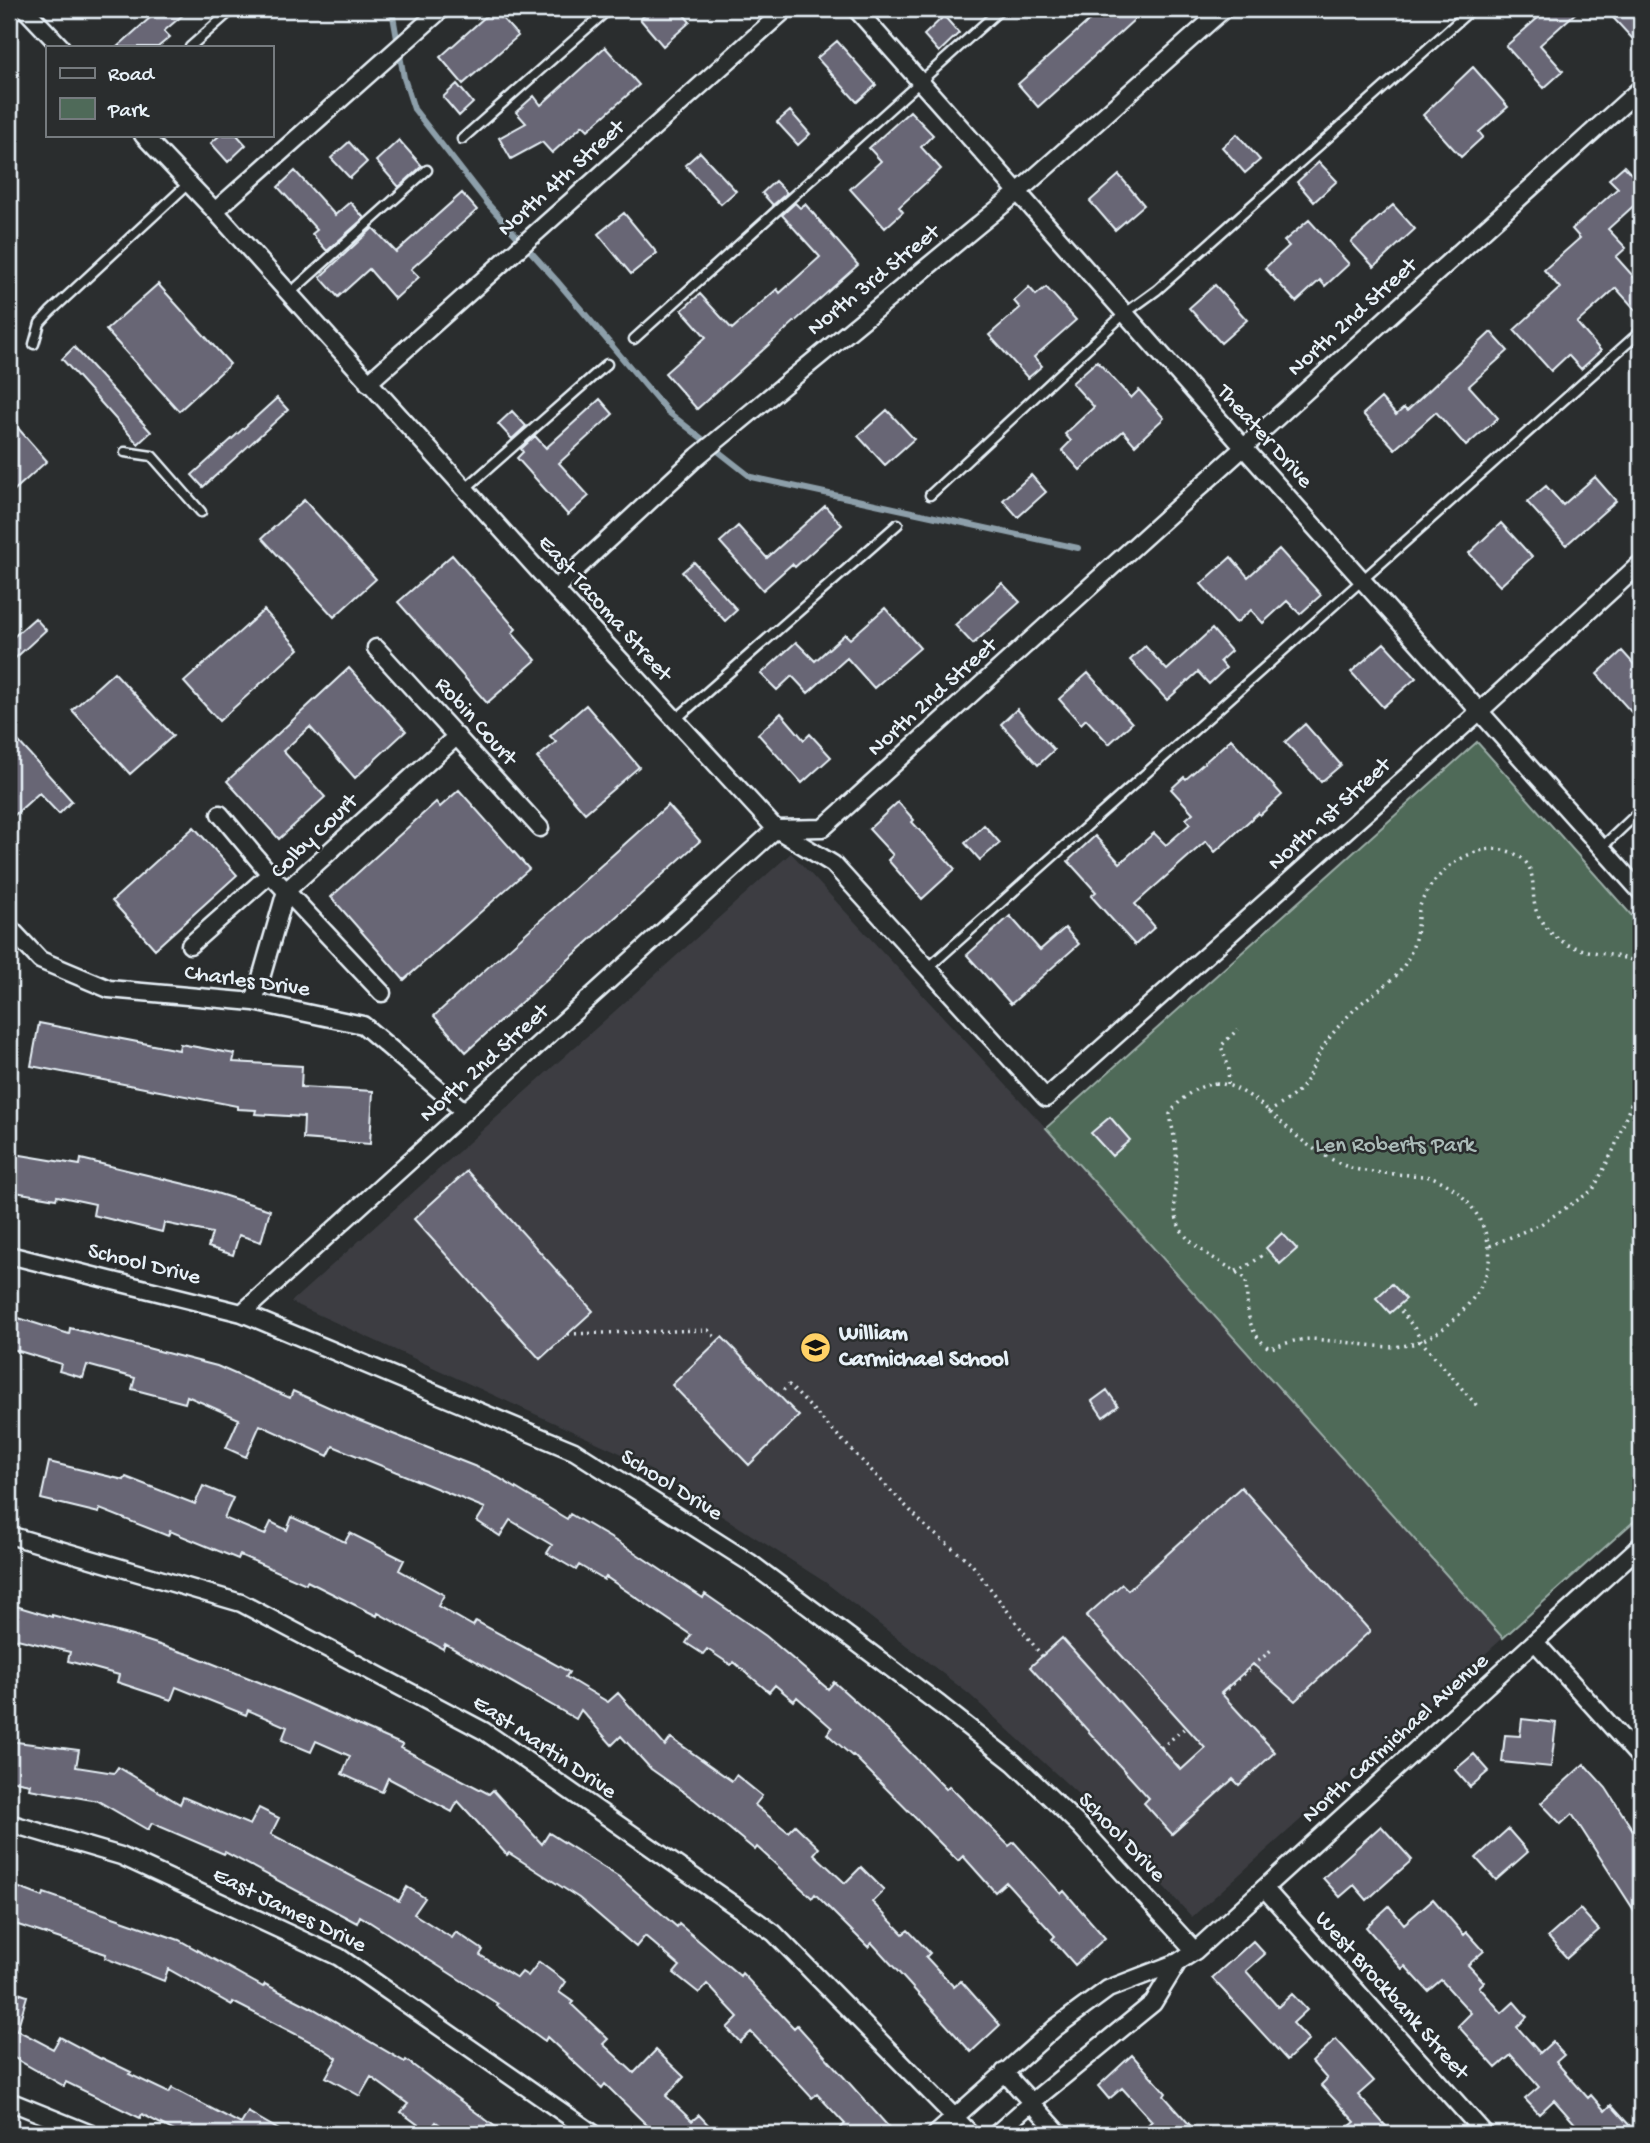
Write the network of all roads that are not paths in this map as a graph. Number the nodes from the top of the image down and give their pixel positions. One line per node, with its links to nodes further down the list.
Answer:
1 (233, 9): 11 (lane)
2 (442, 9): 19 (street)
3 (609, 9): 15 (lane)
4 (786, 9): 26 (street, North 4th Street)
5 (856, 9): 12 (street, Theater Drive)
6 (1001, 9): 12 (lane)
7 (1224, 9): 18 (street, North 3rd Street)
8 (1472, 9): 21 (lane)
9 (33, 11): 10 (street)
10 (60, 46)
11 (191, 46)
12 (920, 81): 18 (street, Theater Drive); 23 (lane)
13 (1641, 88): 27 (street, North 2nd Street)
14 (144, 136): 17 (street, East Tacoma Street)
15 (463, 139)
16 (427, 170): 20 (lane)
17 (188, 183): 19 (street, East Tacoma Street); 24 (lane)
18 (1017, 193): 21 (street, Theater Drive); 35 (street, North 3rd Street)
19 (215, 211): 20 (street, East Tacoma Street)
20 (289, 294): 26 (street, East Tacoma Street)
21 (1124, 314): 27 (street, Theater Drive); 30 (lane)
22 (1641, 331): 34 (lane)
23 (634, 339)
24 (33, 344)
25 (607, 364): 29 (lane)
26 (368, 383): 29 (street, East Tacoma Street)
27 (1244, 449): 34 (street, Theater Drive); 43 (street, North 2nd Street)
28 (125, 452): 31 (lane)
29 (465, 489): 35 (street, East Tacoma Street)
30 (930, 495)
31 (201, 512)
32 (898, 524): 38 (lane)
33 (1641, 563): 37 (street, North 1st Street)
34 (1362, 580): 37 (street, Theater Drive); 50 (lane)
35 (555, 589): 38 (street, East Tacoma Street)
36 (376, 648): 39 (street, Robin Court)
37 (1480, 711): 44 (street, Theater Drive); 53 (street, North 1st Street)
38 (675, 720): 43 (street, East Tacoma Street)
39 (457, 736): 42 (street, Robin Court); 46 (street, Colby Court)
40 (1641, 810): 44 (lane)
41 (220, 814): 45 (street)
42 (540, 828)
43 (776, 829): 50 (street, East Tacoma Street); 54 (street, North 2nd Street)
44 (1602, 847): 47 (street, Theater Drive)
45 (270, 874): 46 (street); 49 (street)
46 (286, 891): 51 (street); 52 (street, Colby Court)
47 (1641, 892)
48 (9, 928): 52 (street, Charles Drive)
49 (190, 945)
50 (928, 968): 53 (street, East Tacoma Street)
51 (382, 993)
52 (254, 1002): 54 (street, Charles Drive)
53 (1046, 1098)
54 (466, 1112): 56 (street, North 2nd Street)
55 (9, 1255): 56 (street, School Drive)
56 (242, 1313): 63 (street, School Drive)
57 (9, 1535): 68 (street, East Martin Drive)
58 (1641, 1545): 59 (street, North Carmichael Avenue)
59 (1535, 1642): 60 (street); 62 (street, North Carmichael Avenue)
60 (1641, 1759)
61 (9, 1823): 70 (street, East James Drive)
62 (1264, 1888): 63 (street, North Carmichael Avenue); 75 (street, West Brockbank Street)
63 (1195, 1951): 64 (street, North Carmichael Avenue)
64 (1178, 1962): 65 (street, North Carmichael Avenue); 67 (street, North Carmichael Avenue)
65 (1004, 2072): 67 (street); 68 (street, North Carmichael Avenue)
66 (9, 2101): 69 (street)
67 (1032, 2102): 73 (street, North Carmichael Avenue); 74 (street)
68 (954, 2117): 71 (street, North Carmichael Avenue); 72 (street, East Martin Drive)
69 (91, 2134)
70 (594, 2134)
71 (936, 2134)
72 (971, 2134)
73 (996, 2134)
74 (1060, 2134)
75 (1485, 2134)

